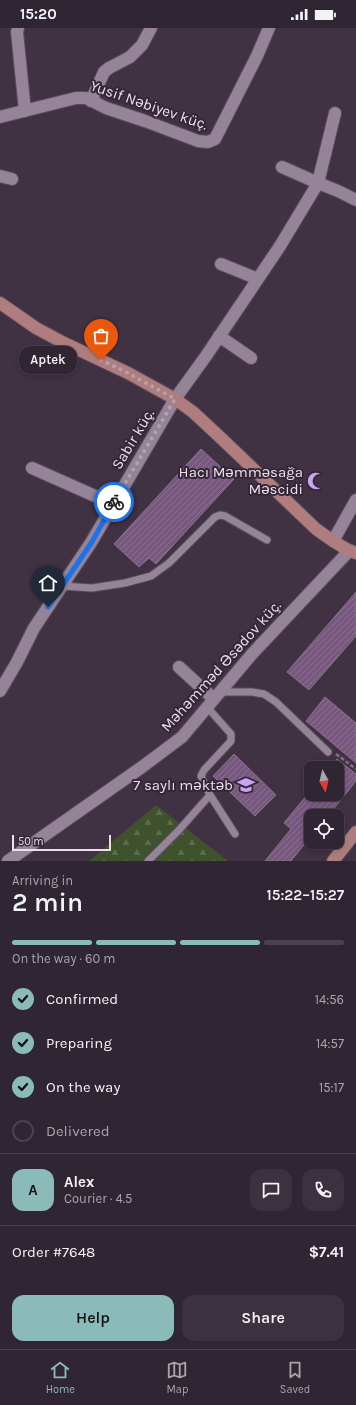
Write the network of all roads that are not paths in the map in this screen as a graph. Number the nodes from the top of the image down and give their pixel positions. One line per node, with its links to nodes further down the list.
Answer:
1 (18, 28): 5 (street)
2 (151, 28): 4 (street)
3 (269, 28): 4 (street, Yusif Nəbiyev küç.)
4 (91, 101): 5 (street, Yusif Nəbiyev küç.)
5 (25, 111): 7 (street, Yusif Nəbiyev küç.)
6 (335, 113): 11 (street, Sabir küç.)
7 (0, 117)
8 (282, 167): 11 (street)
9 (0, 176): 10 (street)
10 (12, 180)
11 (318, 183): 12 (street); 14 (street, Sabir küç.)
12 (356, 200)
13 (221, 264): 14 (street)
14 (258, 279): 16 (street, Sabir küç.)
15 (0, 303): 18 (street)
16 (219, 336): 17 (street); 18 (street, Sabir küç.)
17 (252, 358)
18 (175, 399): 21 (street, Sabir küç.); 23 (street)
19 (32, 468): 21 (street)
20 (356, 500): 23 (street)
21 (113, 504): 25 (street, Sabir küç.)
22 (267, 540): 25 (lane)
23 (333, 541): 24 (street)
24 (353, 552): 28 (street, Məhəmməd Əsədov küç.)
25 (62, 586): 27 (street, Sabir küç.)
26 (179, 667): 28 (street)
27 (0, 691)
28 (214, 699): 29 (lane); 30 (lane); 33 (street, Məhəmməd Əsədov küç.)
29 (328, 752)
30 (210, 795): 32 (lane); 34 (lane)
31 (356, 832): 35 (street)
32 (235, 834)
33 (8, 861)
34 (148, 861)
35 (333, 861)

